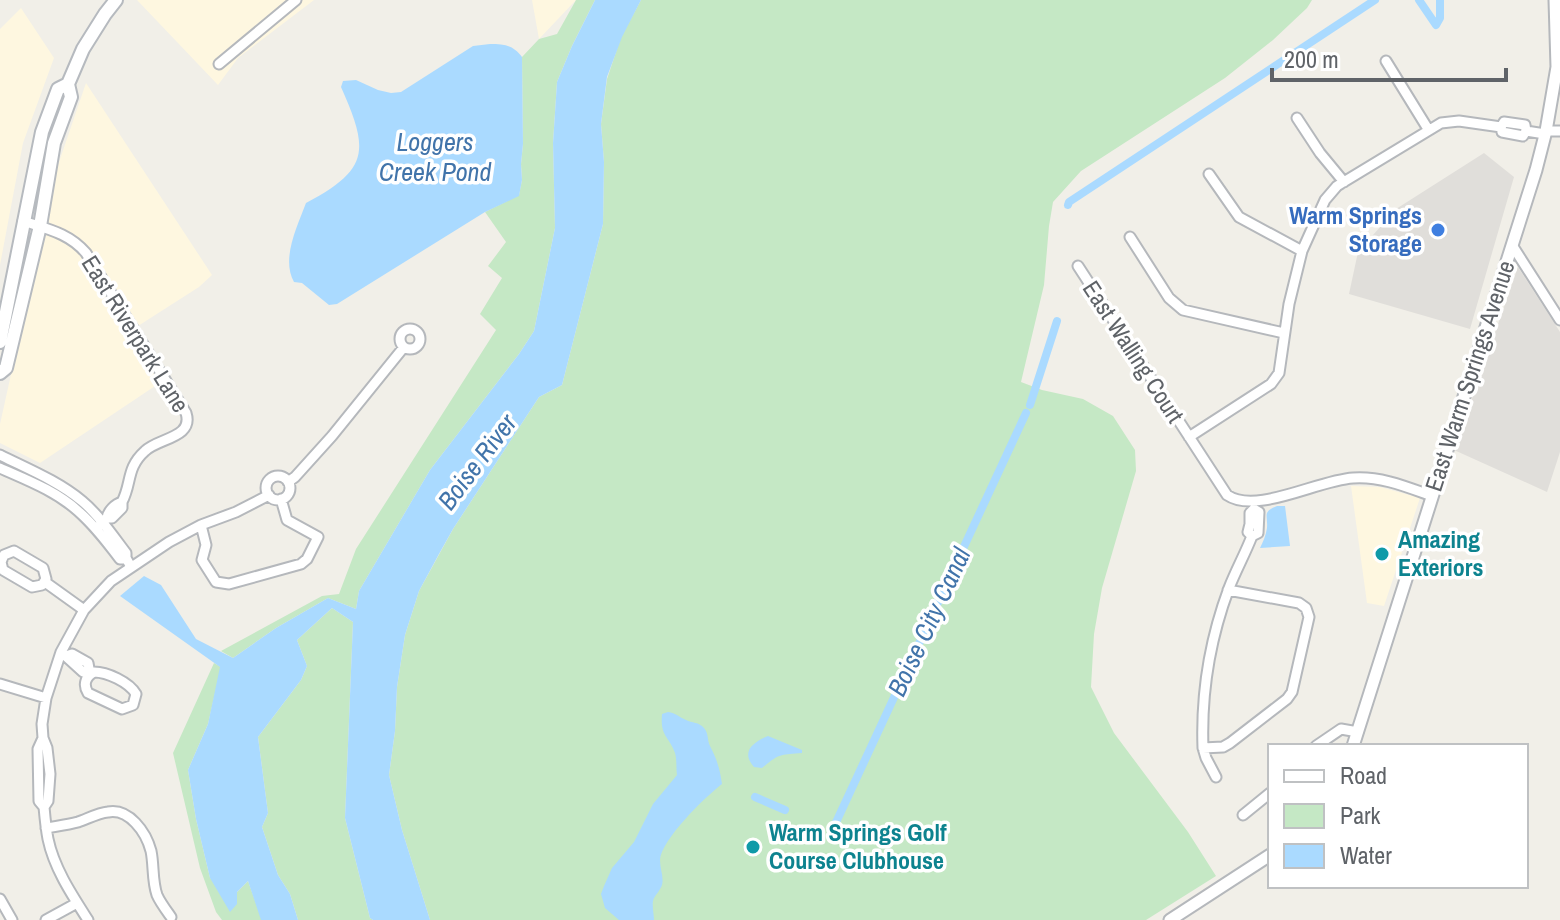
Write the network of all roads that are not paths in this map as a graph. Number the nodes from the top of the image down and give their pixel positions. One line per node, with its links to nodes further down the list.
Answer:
1 (108, 0): 5 (main road)
2 (116, 0): 5 (main road)
3 (1555, 0): 12 (street, East Warm Springs Avenue)
4 (291, 2): 7 (street)
5 (105, 14): 8 (main road)
6 (1386, 61): 10 (street)
7 (219, 64)
8 (68, 84): 15 (main road); 16 (main road)
9 (1297, 118): 14 (street)
10 (1428, 129): 12 (street); 14 (street)
11 (1560, 131): 12 (street)
12 (1546, 132): 18 (street, East Warm Springs Avenue)
13 (1209, 174): 19 (street)
14 (1344, 182): 19 (street)
15 (23, 221): 16 (street, East Riverpark Lane); 23 (main road)
16 (40, 226): 25 (main road); 34 (street, East Riverpark Lane)
17 (1130, 237): 22 (street)
18 (1512, 245): 21 (street); 31 (street, East Warm Springs Avenue)
19 (1302, 251): 22 (street)
20 (1078, 266): 26 (street, East Walling Court)
21 (1560, 320)
22 (1284, 333): 26 (street)
23 (0, 342)
24 (404, 347): 29 (street)
25 (0, 373)
26 (1189, 437): 33 (street, East Walling Court)
27 (0, 455): 34 (street)
28 (0, 468): 34 (street)
29 (288, 482): 30 (street); 32 (street)
30 (269, 495): 32 (street); 35 (street)
31 (1432, 496): 33 (street); 44 (street, East Warm Springs Avenue)
32 (281, 499): 35 (street)
33 (1254, 505): 38 (street)
34 (102, 523): 36 (street)
35 (201, 525): 36 (street)
36 (128, 563): 39 (street)
37 (45, 582): 37 (street); 39 (street)
38 (1228, 590): 47 (street); 47 (street)
39 (84, 610): 40 (street)
40 (63, 654): 41 (street); 43 (street)
41 (90, 674): 41 (street)
42 (0, 684): 43 (street)
43 (46, 698): 51 (street)
44 (1358, 732): 45 (street); 46 (street, East Warm Springs Avenue)
45 (1319, 744)
46 (1354, 744)
47 (1203, 748): 48 (street)
48 (1216, 777)
49 (1268, 795): 50 (street)
50 (1243, 815)
51 (46, 828): 54 (street); 55 (street)
52 (1268, 856): 59 (street)
53 (0, 899): 56 (street)
54 (77, 903): 57 (street); 58 (street)
55 (171, 917)
56 (12, 920)
57 (46, 920)
58 (88, 920)
59 (1170, 920)

